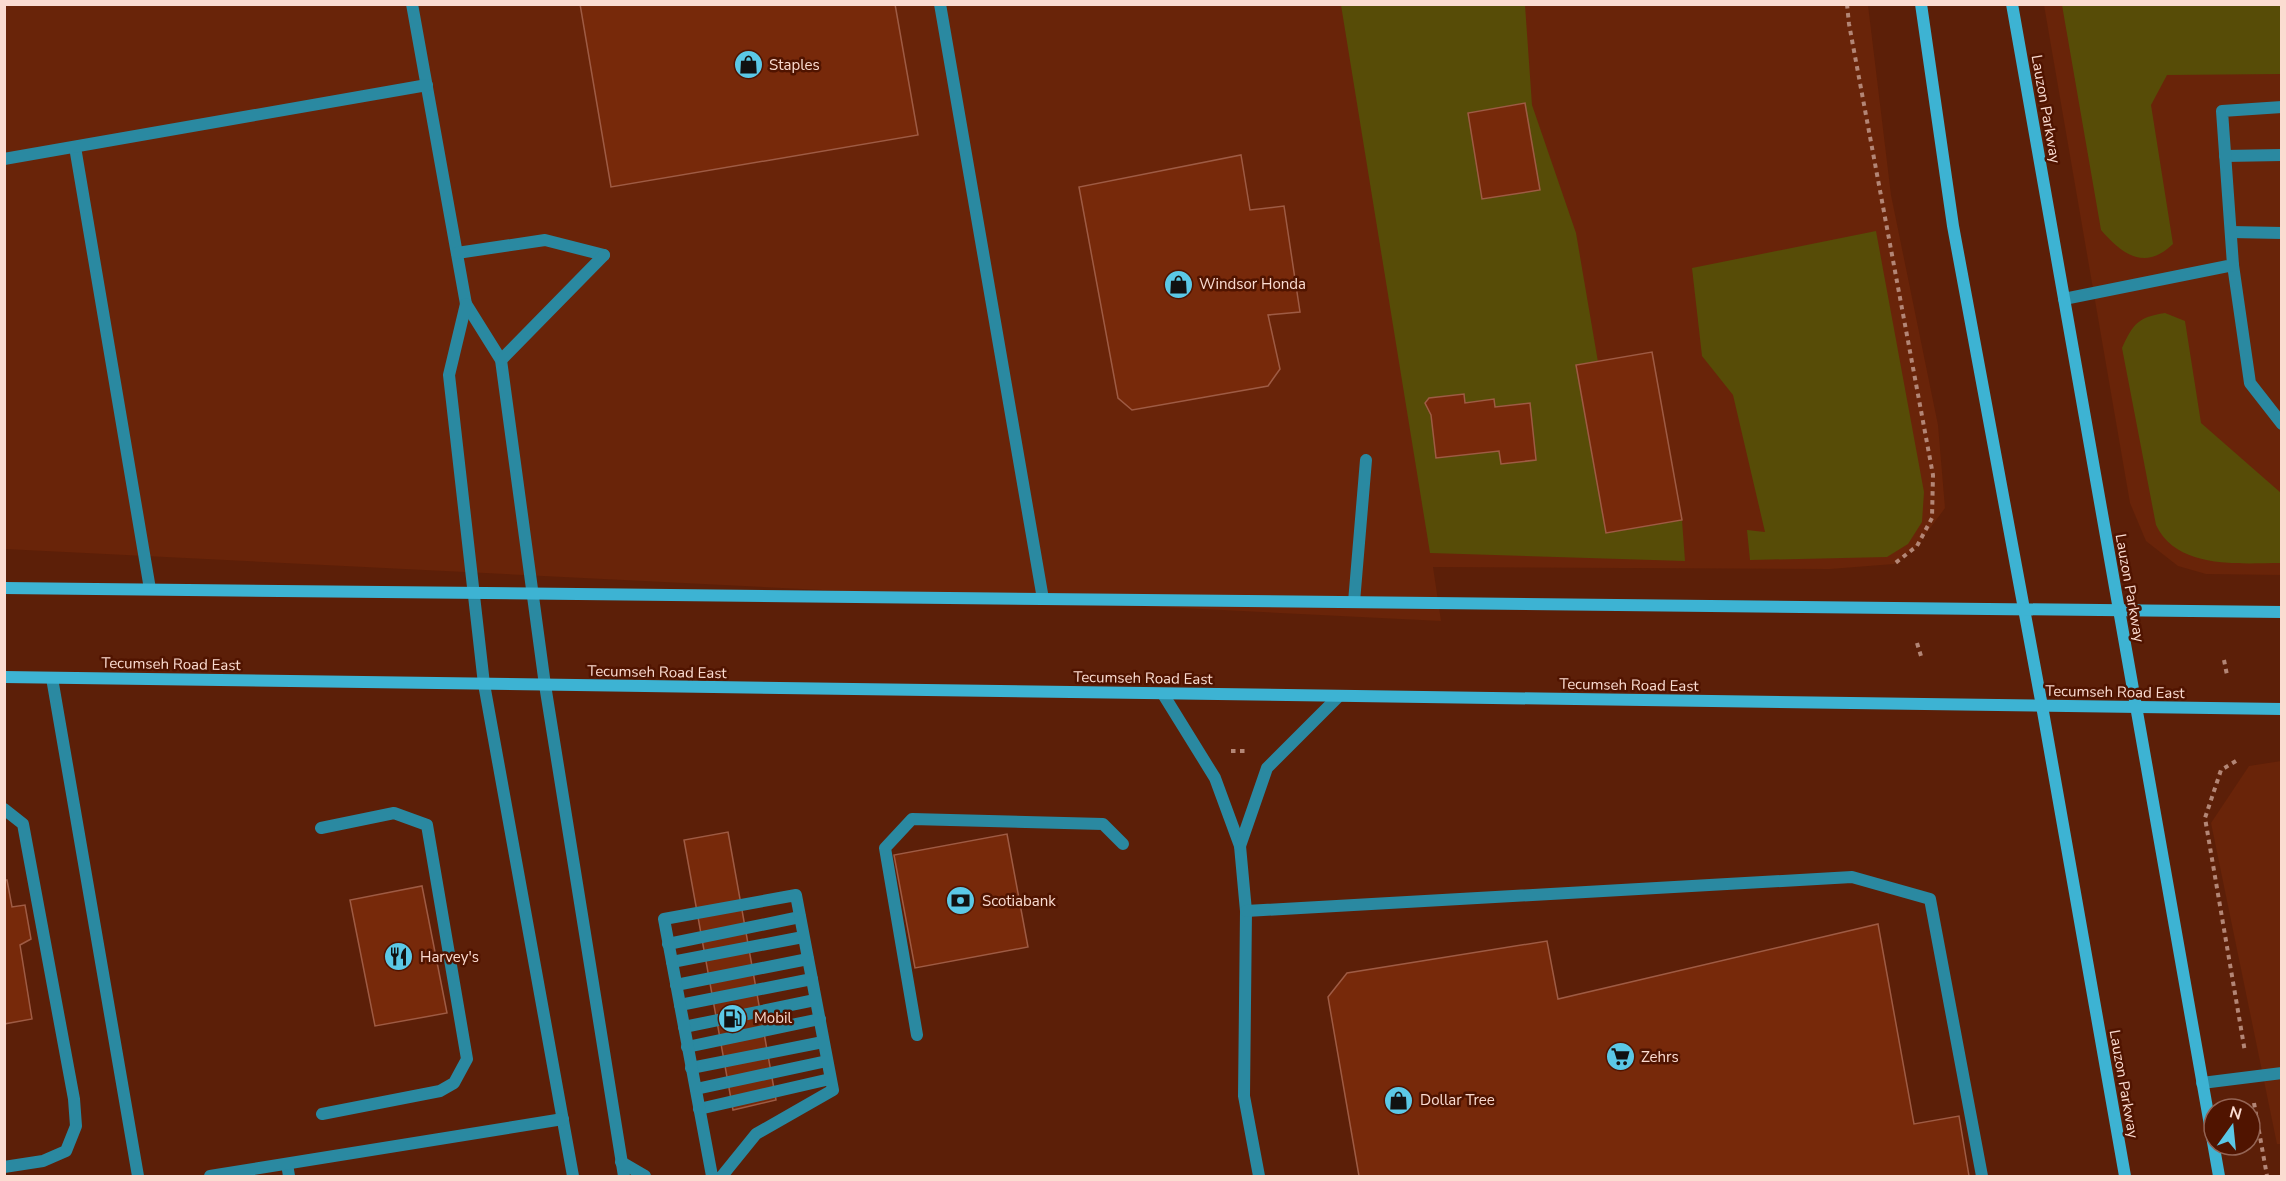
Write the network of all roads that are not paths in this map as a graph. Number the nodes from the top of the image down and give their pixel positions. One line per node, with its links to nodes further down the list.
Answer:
1 (412, 4): 5 (lane)
2 (940, 4): 24 (lane)
3 (1921, 4): 26 (main road, Lauzon Parkway)
4 (2012, 4): 15 (main road, Lauzon Parkway)
5 (427, 85): 7 (lane); 13 (lane)
6 (2282, 107): 9 (lane)
7 (75, 147): 10 (lane); 21 (lane)
8 (2282, 155): 9 (lane)
9 (2225, 156): 11 (lane)
10 (4, 159)
11 (2231, 232): 12 (lane); 14 (lane)
12 (2282, 233)
13 (457, 253): 16 (lane); 17 (lane)
14 (2233, 265): 15 (lane); 18 (lane)
15 (2064, 299): 27 (main road, Lauzon Parkway)
16 (466, 304): 17 (lane); 22 (lane)
17 (501, 360): 23 (lane)
18 (2282, 424)
19 (1366, 460): 25 (lane)
20 (4, 588): 21 (main road)
21 (150, 589): 22 (main road)
22 (473, 593): 23 (main road); 31 (lane)
23 (533, 593): 24 (main road); 32 (lane)
24 (1043, 599): 25 (main road)
25 (1354, 602): 26 (main road)
26 (2024, 609): 27 (main road); 35 (main road, Lauzon Parkway)
27 (2120, 610): 28 (main road); 36 (main road, Lauzon Parkway)
28 (2282, 612)
29 (4, 677): 30 (main road, Tecumseh Road East)
30 (52, 678): 31 (main road, Tecumseh Road East); 69 (lane)
31 (484, 684): 32 (main road, Tecumseh Road East); 65 (lane)
32 (546, 685): 33 (main road, Tecumseh Road East); 66 (lane)
33 (1163, 694): 34 (main road, Tecumseh Road East); 41 (lane)
34 (1339, 696): 35 (main road, Tecumseh Road East); 41 (lane)
35 (2042, 706): 36 (main road, Tecumseh Road East); 78 (main road, Lauzon Parkway)
36 (2135, 707): 37 (main road, Tecumseh Road East); 61 (main road, Lauzon Parkway)
37 (2282, 708)
38 (4, 809): 67 (lane)
39 (321, 828): 64 (lane)
40 (1124, 844): 54 (lane)
41 (1240, 846): 42 (lane)
42 (1246, 911): 76 (lane); 77 (lane)
43 (800, 917): 44 (lane); 45 (lane); 45 (lane)
44 (803, 937): 46 (lane); 47 (lane)
45 (668, 944): 47 (lane)
46 (807, 959): 48 (lane); 49 (lane)
47 (672, 962): 49 (lane)
48 (812, 978): 50 (lane); 51 (lane)
49 (676, 985): 51 (lane)
50 (815, 1000): 52 (lane); 53 (lane)
51 (680, 1005): 53 (lane)
52 (820, 1019): 55 (lane); 56 (lane)
53 (684, 1027): 56 (lane)
54 (917, 1035)
55 (824, 1042): 57 (lane); 58 (lane)
56 (687, 1047): 58 (lane)
57 (827, 1061): 60 (lane); 62 (lane)
58 (691, 1068): 62 (lane)
59 (2282, 1073): 61 (lane)
60 (830, 1079): 63 (lane); 75 (lane)
61 (2202, 1083): 79 (main road, Lauzon Parkway)
62 (696, 1089): 63 (lane)
63 (699, 1109): 74 (lane)
64 (322, 1114)
65 (563, 1119): 68 (lane); 71 (lane)
66 (621, 1162): 72 (lane); 73 (lane)
67 (4, 1167)
68 (288, 1170): 70 (lane)
69 (138, 1176)
70 (210, 1176)
71 (573, 1176)
72 (624, 1176)
73 (645, 1176)
74 (712, 1176)
75 (722, 1176)
76 (1259, 1176)
77 (1982, 1176)
78 (2125, 1176)
79 (2219, 1176)

